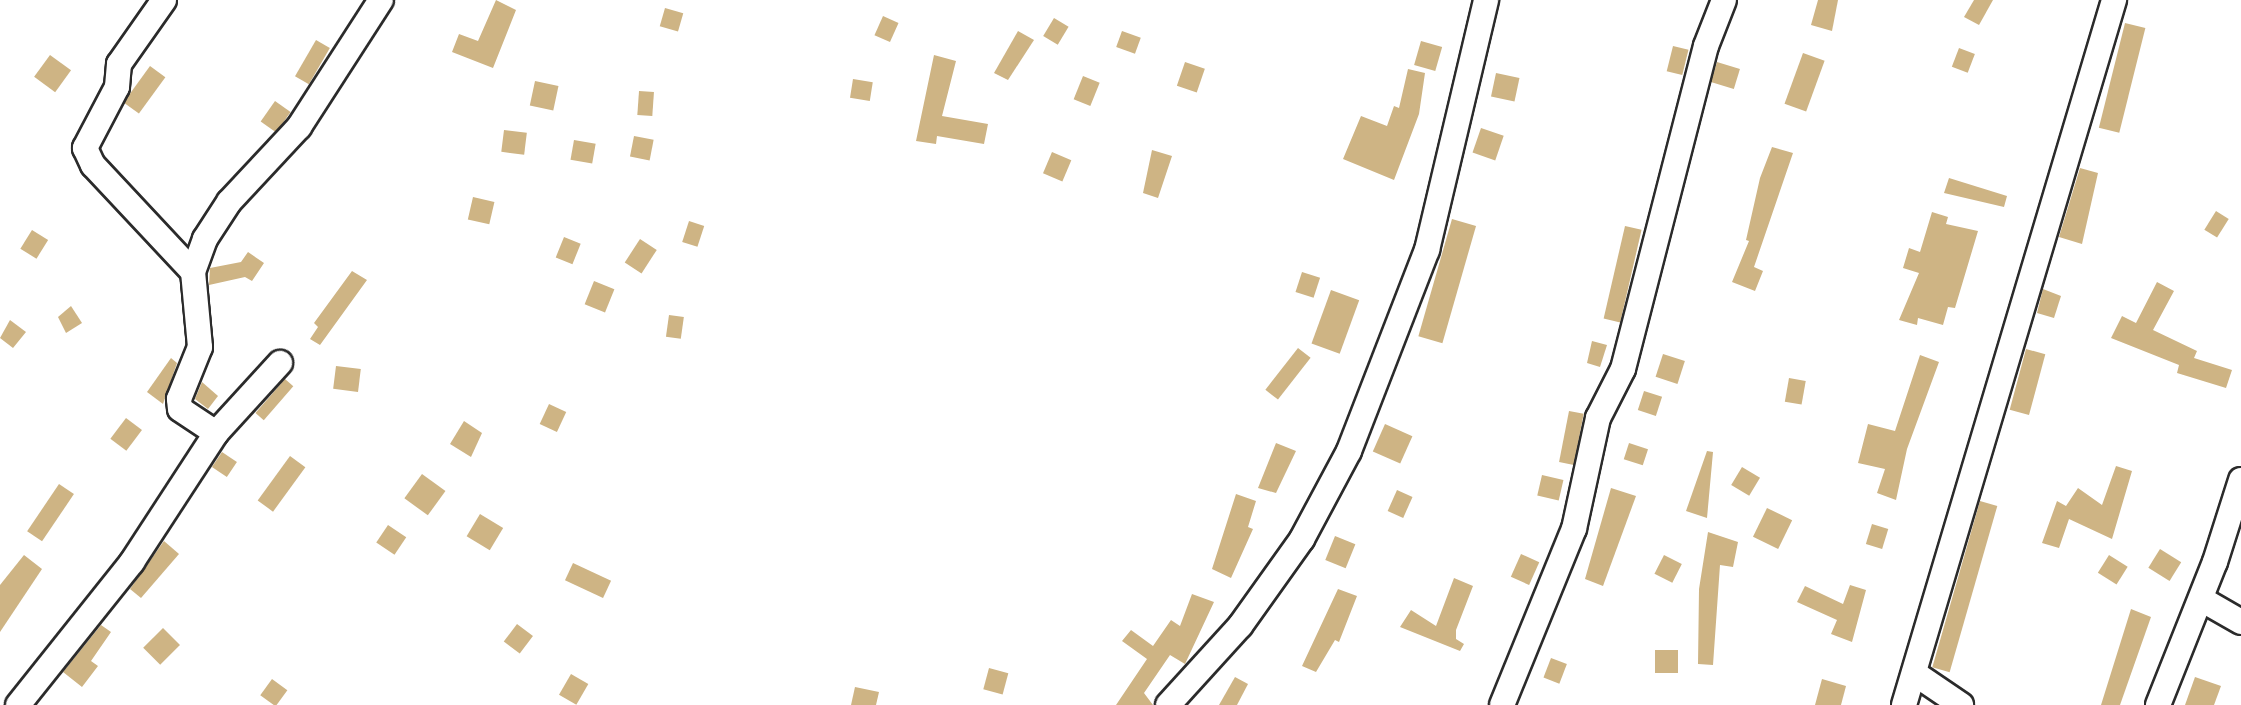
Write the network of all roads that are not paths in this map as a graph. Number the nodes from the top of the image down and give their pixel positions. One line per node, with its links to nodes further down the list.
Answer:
1 (164, 0): 6 (street)
2 (381, 0): 6 (street)
3 (1486, 0): 14 (street)
4 (1724, 0): 15 (street)
5 (2114, 0): 12 (street)
6 (193, 272): 8 (street)
7 (280, 363): 8 (street)
8 (216, 433): 13 (street)
9 (2241, 480): 10 (street)
10 (2201, 599): 11 (street); 18 (street)
11 (2241, 622)
12 (1914, 673): 16 (street); 17 (street)
13 (18, 705)
14 (1168, 705)
15 (1502, 705)
16 (1904, 705)
17 (1961, 705)
18 (2158, 705)

